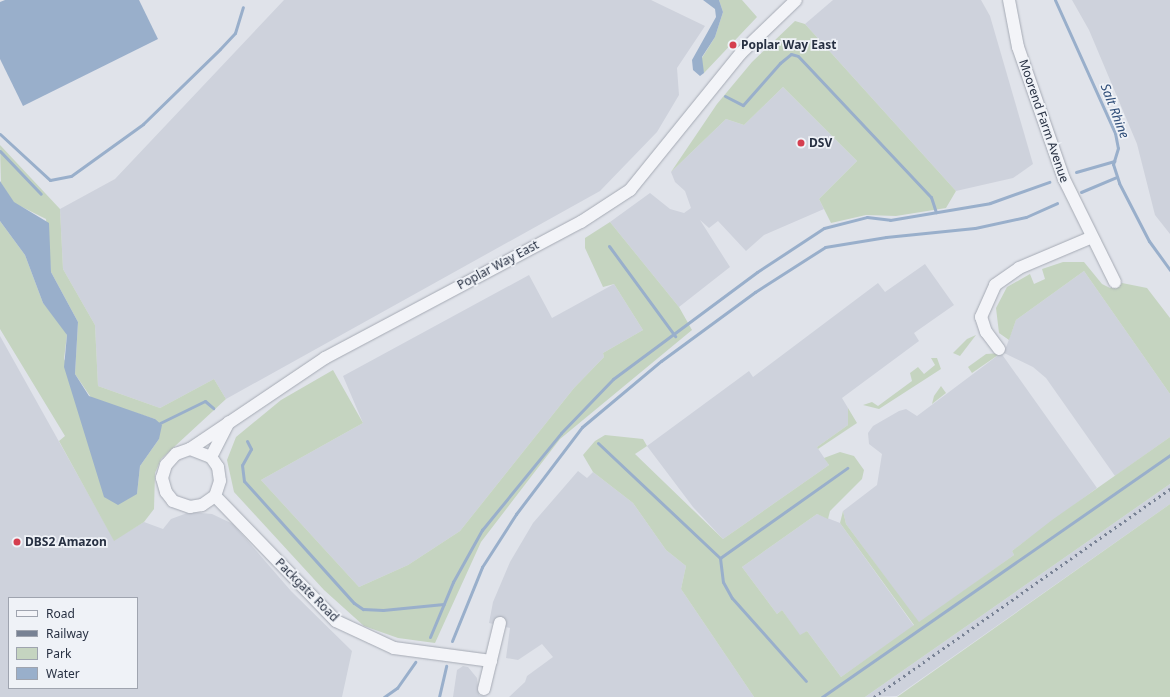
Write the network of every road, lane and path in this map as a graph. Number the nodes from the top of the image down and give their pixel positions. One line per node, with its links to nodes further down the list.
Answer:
1 (796, 0): 6 (street, Poplar Way East)
2 (1009, 0): 3 (street, Moorend Farm Avenue)
3 (1090, 238): 4 (street, Moorend Farm Avenue); 5 (street)
4 (1115, 282)
5 (999, 349)
6 (230, 419): 7 (street, Poplar Way East); 8 (street)
7 (190, 449): 8 (street); 9 (street, Poplar Way East)
8 (211, 457): 9 (street)
9 (215, 496): 11 (street, Packgate Road)
10 (500, 623): 11 (street)
11 (491, 661): 12 (street)
12 (484, 689)

